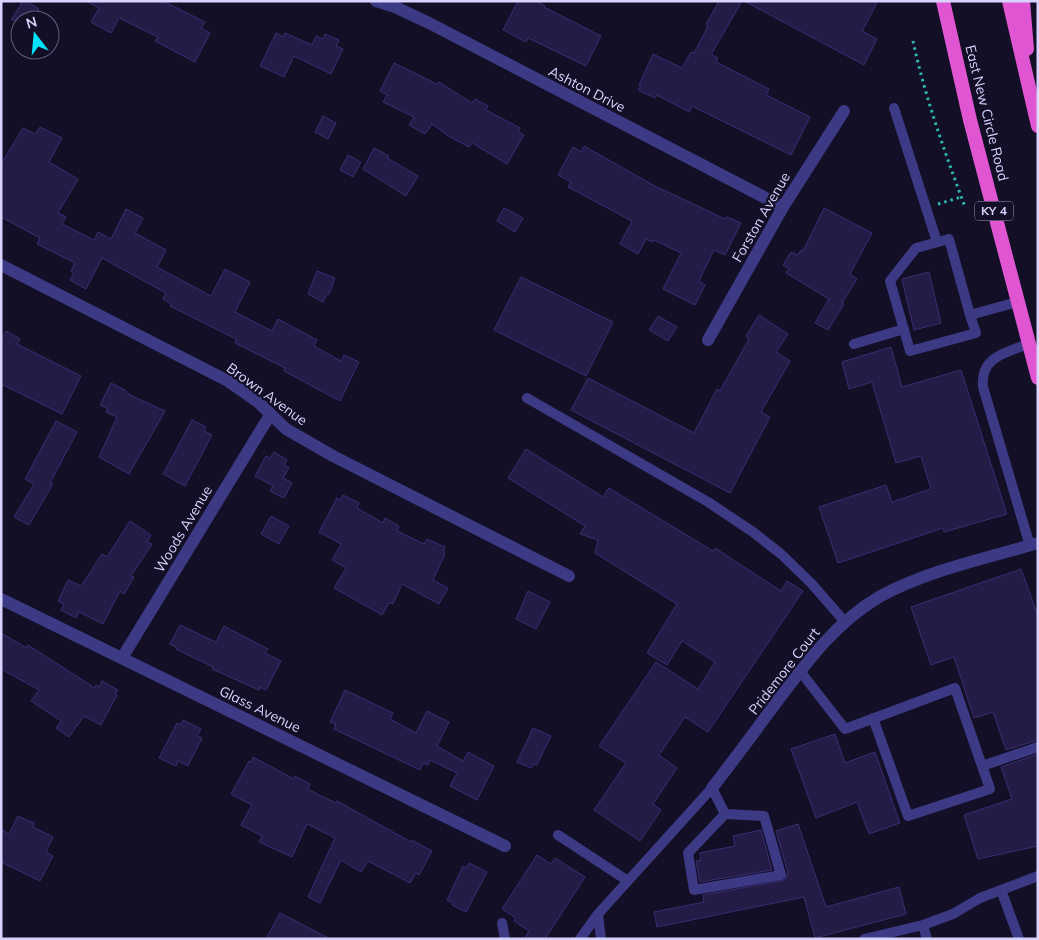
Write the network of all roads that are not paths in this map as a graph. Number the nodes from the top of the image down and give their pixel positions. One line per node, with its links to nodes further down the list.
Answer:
1 (376, 1): 11 (street, Ashton Drive)
2 (934, 1): 9 (highway)
3 (944, 1): 9 (highway, East New Circle Road / KY 4)
4 (1009, 1): 6 (highway)
5 (1023, 1): 6 (highway)
6 (1033, 105): 10 (highway)
7 (894, 108): 12 (lane)
8 (844, 111): 11 (street, Forston Avenue)
9 (970, 120): 14 (highway, East New Circle Road / KY 4)
10 (1038, 126)
11 (783, 207): 17 (street, Forston Avenue)
12 (937, 242): 15 (lane); 16 (lane)
13 (1, 265): 22 (street, Brown Avenue)
14 (1018, 302): 15 (lane); 19 (highway, East New Circle Road / KY 4)
15 (970, 315): 16 (lane)
16 (904, 329): 18 (lane)
17 (708, 340)
18 (854, 344)
19 (1028, 344): 20 (highway, East New Circle Road / KY 4); 23 (lane)
20 (1038, 378)
21 (527, 398): 26 (lane)
22 (270, 415): 24 (street, Brown Avenue); 27 (street, Woods Avenue)
23 (1034, 544): 26 (street, Pridemore Court)
24 (569, 576)
25 (1, 599): 27 (street, Glass Avenue)
26 (845, 622): 28 (street, Pridemore Court)
27 (122, 658): 35 (street, Glass Avenue)
28 (800, 671): 29 (lane); 32 (street, Pridemore Court)
29 (873, 718): 31 (lane); 31 (lane)
30 (1038, 747): 31 (lane)
31 (982, 766)
32 (712, 788): 33 (lane); 37 (lane)
33 (725, 814): 33 (lane)
34 (558, 835): 37 (lane)
35 (506, 846)
36 (1038, 876): 38 (lane)
37 (628, 881): 39 (lane)
38 (1001, 890): 41 (lane); 47 (lane)
39 (598, 914): 43 (lane); 44 (lane)
40 (502, 922): 42 (lane)
41 (923, 925): 45 (lane); 46 (lane)
42 (504, 939)
43 (580, 939)
44 (601, 939)
45 (864, 939)
46 (927, 939)
47 (1020, 939)

